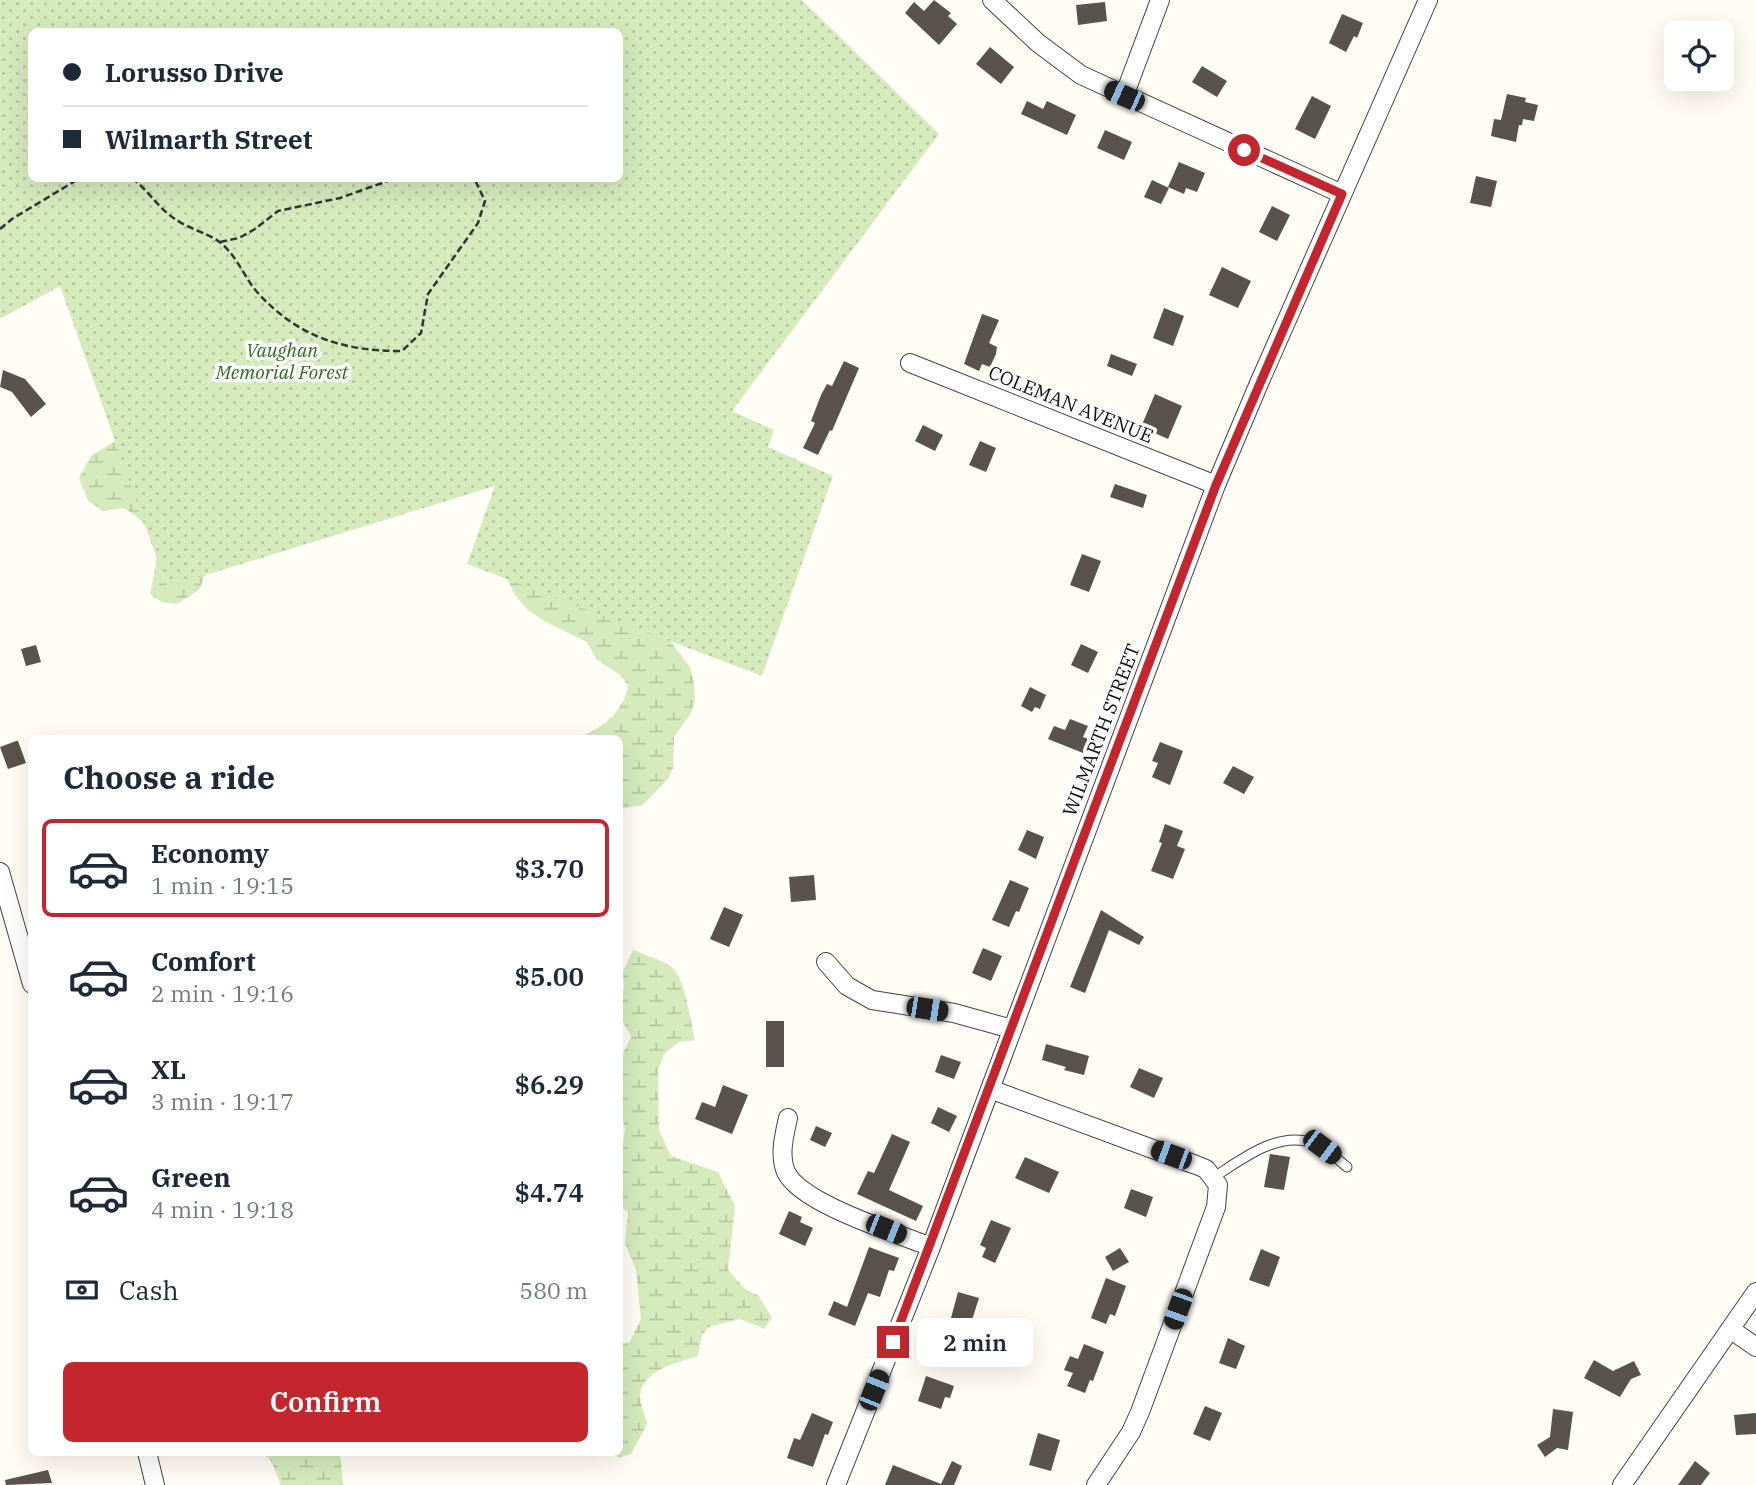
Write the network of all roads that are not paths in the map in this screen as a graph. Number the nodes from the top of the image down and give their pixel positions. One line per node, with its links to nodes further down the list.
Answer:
1 (992, 0): 4 (street)
2 (1160, 0): 4 (street)
3 (1428, 0): 5 (street, WILMARTH STREET)
4 (1124, 96): 5 (street)
5 (1342, 194): 7 (street, WILMARTH STREET)
6 (910, 363): 7 (street, COLEMAN AVENUE)
7 (1216, 485): 11 (street, WILMARTH STREET)
8 (0, 872): 10 (street)
9 (826, 962): 11 (street)
10 (28, 970)
11 (1012, 1029): 12 (street, WILMARTH STREET)
12 (990, 1089): 15 (street); 16 (street, WILMARTH STREET)
13 (788, 1118): 16 (street)
14 (1347, 1167): 15 (lane)
15 (1214, 1177): 23 (street)
16 (931, 1247): 22 (street, WILMARTH STREET)
17 (1756, 1292): 18 (street)
18 (1730, 1329): 19 (street); 24 (street)
19 (1756, 1347)
20 (148, 1456): 21 (street)
21 (155, 1485)
22 (836, 1485)
23 (1096, 1485)
24 (1622, 1485)

